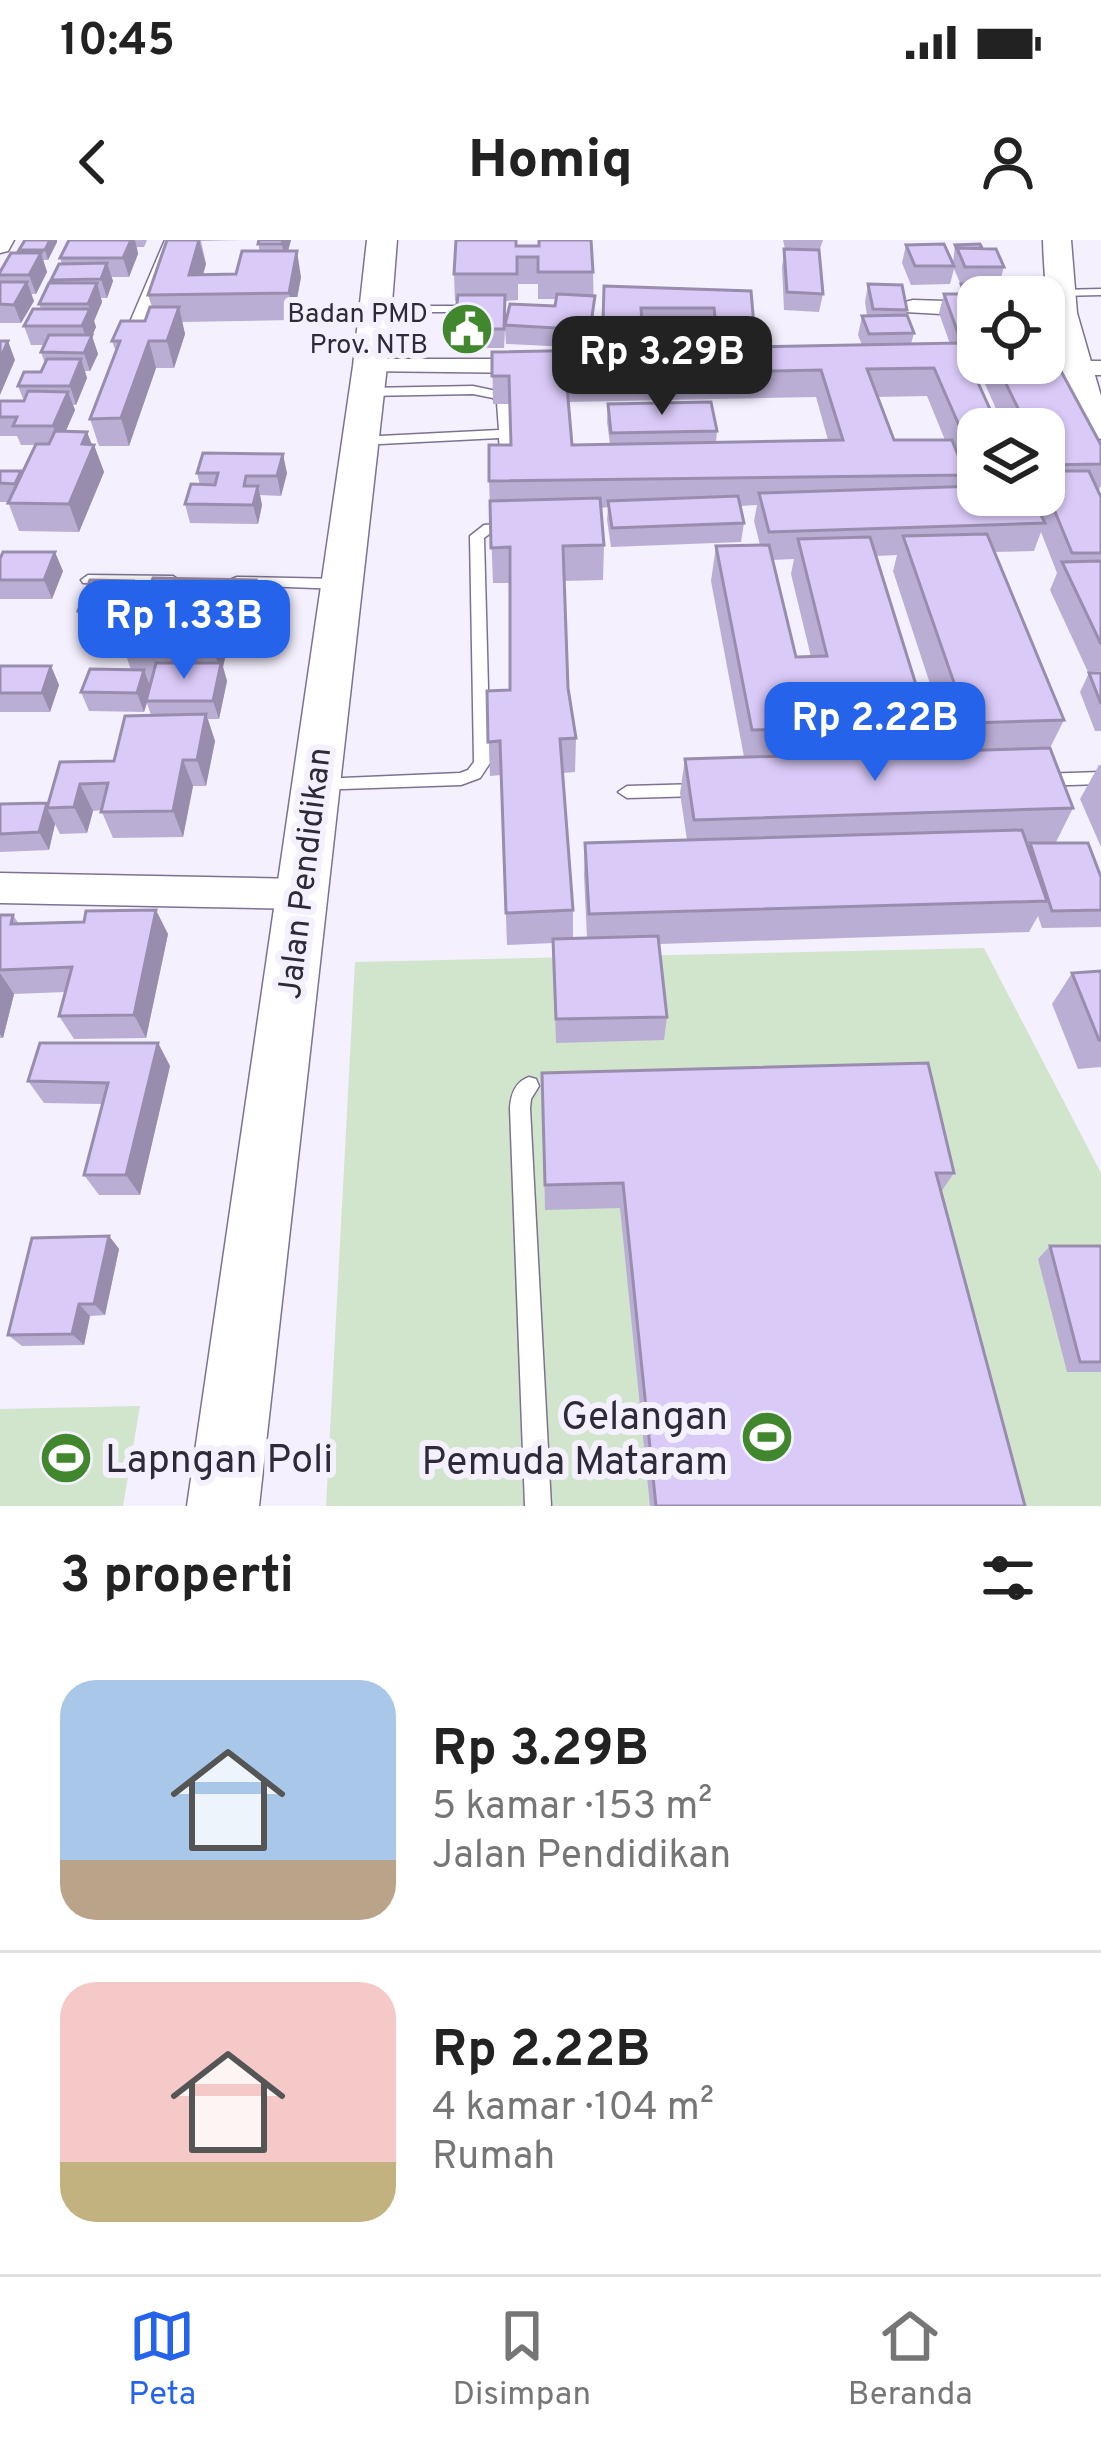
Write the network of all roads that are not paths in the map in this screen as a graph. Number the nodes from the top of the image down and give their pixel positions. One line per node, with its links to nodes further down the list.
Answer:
1 (176, 240): 12 (street)
2 (382, 240): 9 (main road, Jalan Pendidikan)
3 (1057, 240): 4 (street)
4 (1055, 276)
5 (1101, 292): 6 (lane)
6 (1065, 302)
7 (913, 307): 8 (street)
8 (957, 308)
9 (375, 309): 10 (lane); 16 (main road, Jalan Pendidikan)
10 (494, 310)
11 (1065, 326): 15 (street)
12 (139, 329)
13 (572, 366): 16 (street)
14 (890, 368): 15 (street)
15 (1087, 369): 17 (street)
16 (366, 400): 18 (lane); 18 (lane); 24 (main road, Jalan Pendidikan)
17 (1101, 429)
18 (505, 434): 19 (lane)
19 (509, 481)
20 (531, 527): 27 (lane)
21 (88, 580): 22 (lane)
22 (180, 581)
23 (226, 582): 24 (lane)
24 (341, 584): 27 (main road, Jalan Pendidikan)
25 (1101, 778): 26 (lane)
26 (1030, 781)
27 (314, 785): 31 (main road, Jalan Pendidikan)
28 (722, 790): 29 (lane)
29 (627, 792)
30 (0, 888): 31 (street)
31 (299, 894): 33 (main road, Jalan Pendidikan)
32 (530, 1086): 34 (lane)
33 (224, 1506)
34 (538, 1506)

